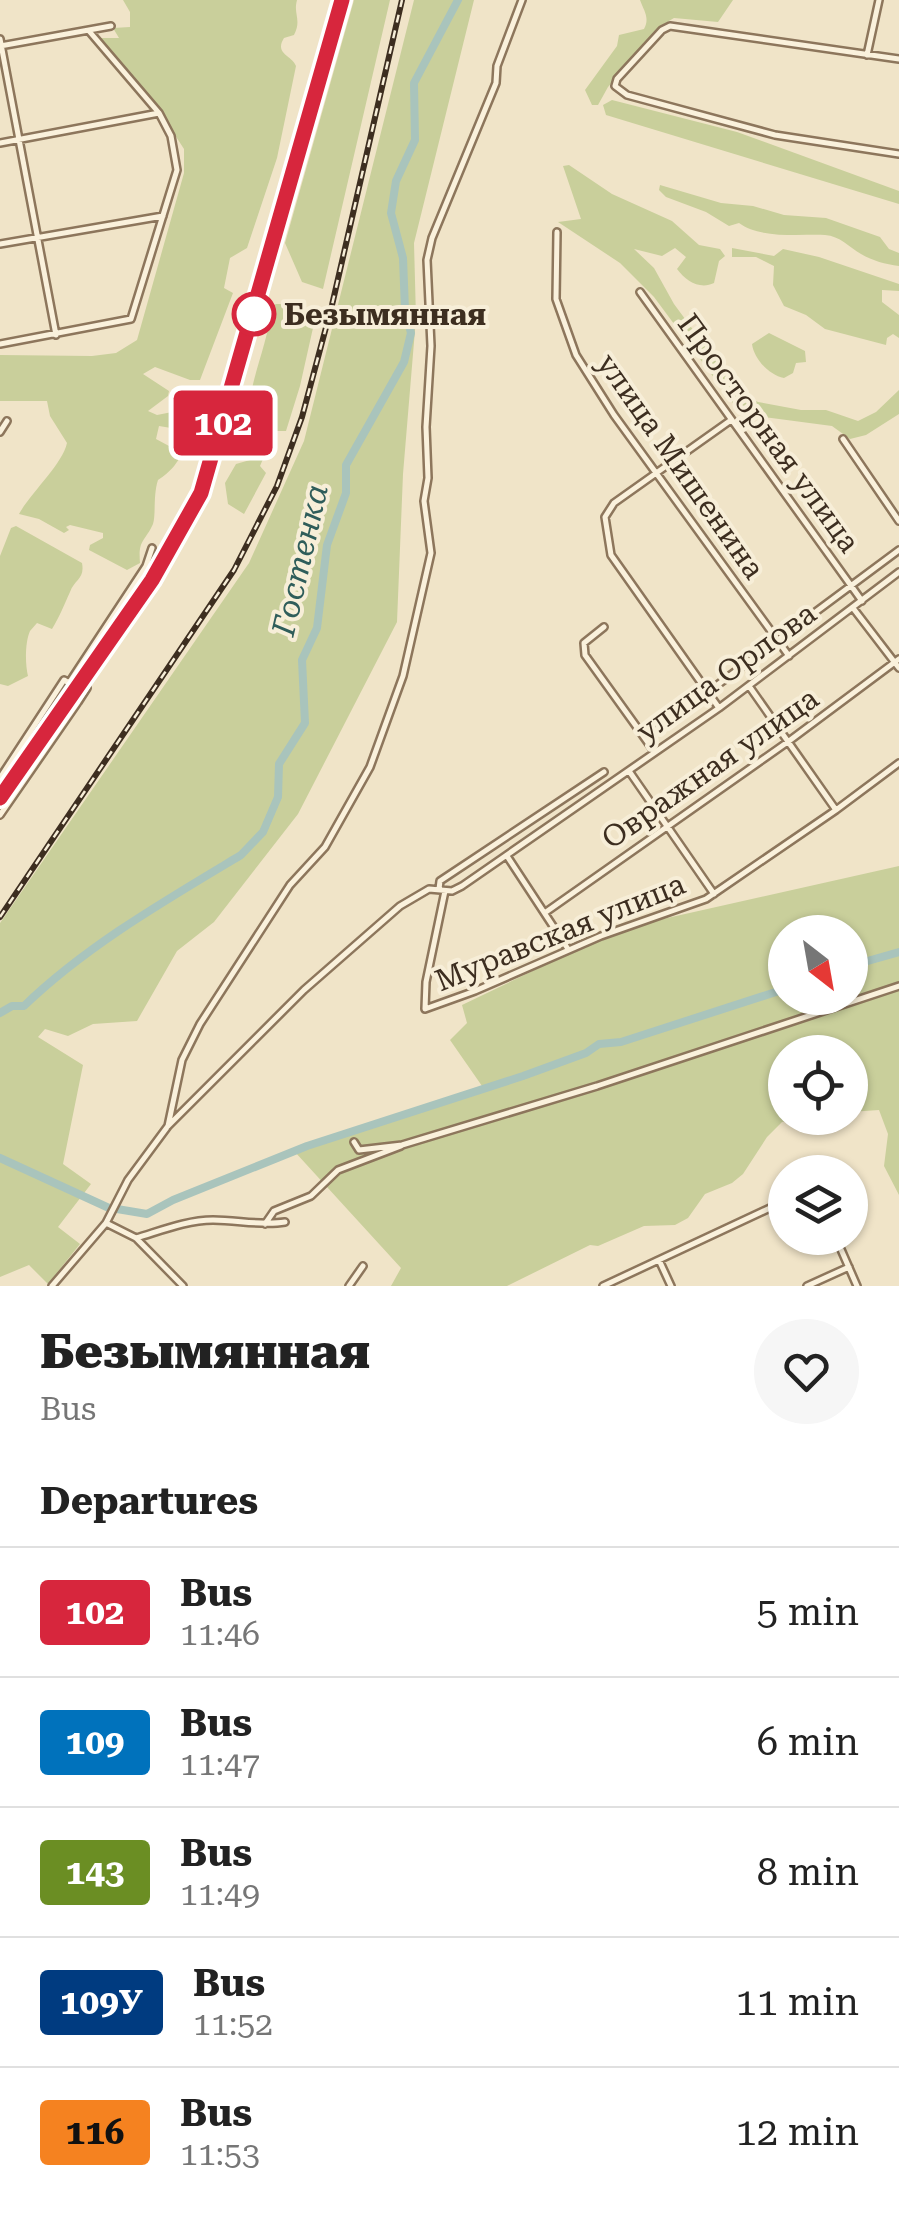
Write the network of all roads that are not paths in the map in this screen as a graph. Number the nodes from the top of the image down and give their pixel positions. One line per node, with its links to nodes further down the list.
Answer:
1 (342, 0): 38 (main road)
2 (522, 0): 60 (street)
3 (880, 0): 8 (street)
4 (111, 26): 5 (street)
5 (88, 32): 7 (street); 10 (street)
6 (0, 39): 7 (street)
7 (1, 46): 11 (street)
8 (868, 55): 9 (street); 13 (street)
9 (899, 59)
10 (159, 114): 11 (street); 14 (street)
11 (20, 139): 12 (street); 16 (street)
12 (0, 143)
13 (899, 154)
14 (162, 216): 16 (street); 19 (street)
15 (557, 232): 25 (street, улица Мишенина)
16 (36, 237): 17 (street); 19 (street)
17 (0, 244)
18 (640, 292): 21 (street, Просторная улица)
19 (56, 335): 20 (street)
20 (0, 344)
21 (730, 420): 25 (street); 30 (street, Просторная улица)
22 (8, 421): 23 (street)
23 (0, 432)
24 (842, 439): 26 (street)
25 (656, 472): 34 (street, улица Мишенина); 39 (street)
26 (899, 520)
27 (152, 548): 38 (street)
28 (899, 550): 30 (street, улица Орлова)
29 (899, 572): 31 (street, улица Орлова)
30 (852, 587): 31 (street, Просторная улица); 34 (street, улица Орлова)
31 (862, 601): 32 (street, улица Орлова)
32 (853, 608): 35 (street, улица Орлова); 36 (street)
33 (604, 627): 41 (street)
34 (777, 641): 35 (street, улица Мишенина); 39 (street, улица Орлова)
35 (789, 656): 37 (street, улица Орлова)
36 (898, 663): 42 (street, Овражная улица)
37 (748, 686): 40 (street, улица Орлова); 42 (street)
38 (77, 692): 47 (street); 49 (main road); 52 (street)
39 (709, 692): 40 (street); 41 (street, улица Орлова)
40 (719, 708): 43 (street, улица Орлова)
41 (646, 738): 43 (street)
42 (789, 742): 51 (street); 53 (street, Овражная улица)
43 (655, 752): 45 (street, улица Орлова)
44 (899, 763): 51 (street, Муравская улица)
45 (629, 770): 50 (street, улица Орлова); 53 (street)
46 (604, 772): 48 (street)
47 (0, 778)
48 (567, 797): 50 (street); 55 (street)
49 (0, 798)
50 (577, 806): 54 (street, улица Орлова)
51 (836, 810): 56 (street, Муравская улица)
52 (0, 815)
53 (668, 827): 56 (street); 57 (street, Овражная улица)
54 (507, 856): 55 (street, улица Орлова); 57 (street)
55 (442, 890): 58 (street, Муравская улица); 60 (street, улица Орлова)
56 (714, 894): 58 (street, Муравская улица)
57 (546, 912): 58 (street)
58 (568, 949)
59 (899, 986): 62 (street)
60 (168, 1126): 65 (street)
61 (354, 1142): 62 (street)
62 (402, 1146): 66 (street)
63 (768, 1209): 69 (street)
64 (285, 1222): 66 (street)
65 (106, 1223): 67 (street); 72 (street)
66 (265, 1224): 67 (street)
67 (136, 1238): 73 (street)
68 (844, 1255): 71 (street)
69 (659, 1260): 75 (street); 76 (street)
70 (364, 1266): 74 (street)
71 (849, 1267): 77 (street); 78 (street)
72 (52, 1286)
73 (183, 1286)
74 (349, 1286)
75 (603, 1286)
76 (671, 1286)
77 (807, 1286)
78 (857, 1286)

